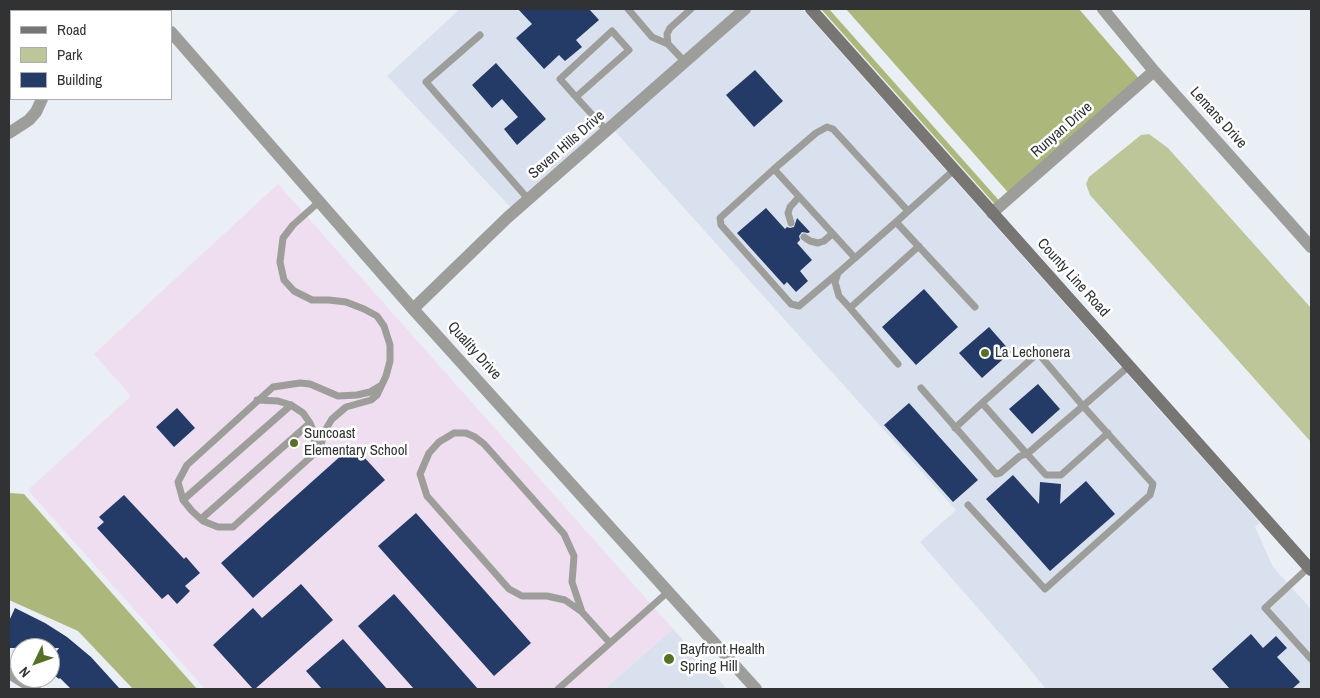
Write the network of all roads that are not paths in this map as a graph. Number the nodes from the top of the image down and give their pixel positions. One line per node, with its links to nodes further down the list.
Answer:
1 (628, 9): 8 (lane)
2 (691, 9): 8 (lane)
3 (745, 9): 9 (street, Seven Hills Drive)
4 (811, 9): 16 (main road, County Line Road)
5 (1103, 9): 10 (street, Lemans Drive)
6 (172, 33): 19 (street, Quality Drive)
7 (480, 35): 18 (lane)
8 (668, 44): 9 (lane)
9 (684, 62): 13 (street, Seven Hills Drive)
10 (1154, 71): 21 (street, Runyan Drive); 27 (street, Lemans Drive)
11 (576, 97): 11 (lane); 13 (lane)
12 (42, 100): 14 (street)
13 (607, 131): 18 (street, Seven Hills Drive)
14 (9, 134)
15 (774, 170): 17 (lane); 20 (lane); 29 (lane)
16 (954, 170): 20 (lane); 21 (main road, County Line Road)
17 (799, 198): 23 (lane); 24 (lane)
18 (529, 200): 32 (street, Seven Hills Drive)
19 (320, 201): 32 (street, Quality Drive); 35 (lane)
20 (908, 211): 22 (lane)
21 (992, 213): 34 (main road, County Line Road)
22 (896, 222): 26 (lane); 28 (lane)
23 (791, 223)
24 (832, 234): 25 (lane); 28 (lane)
25 (804, 237)
26 (919, 246): 30 (lane); 31 (lane)
27 (1311, 247)
28 (855, 258): 29 (lane)
29 (838, 273): 30 (lane)
30 (850, 308): 33 (lane)
31 (975, 308)
32 (413, 309): 50 (street, Quality Drive)
33 (898, 364)
34 (1130, 365): 40 (lane); 49 (main road, County Line Road)
35 (380, 386): 37 (lane); 44 (lane)
36 (921, 388): 42 (lane)
37 (257, 400): 39 (lane); 46 (lane)
38 (982, 403): 40 (lane); 42 (lane); 45 (lane)
39 (292, 405): 41 (lane); 46 (lane)
40 (1083, 406): 43 (lane); 45 (lane)
41 (310, 422): 44 (lane); 48 (lane)
42 (955, 428): 45 (lane)
43 (1108, 433): 45 (lane); 47 (lane)
44 (314, 454): 48 (lane)
45 (1027, 454)
46 (183, 500): 48 (lane)
47 (968, 505)
48 (200, 519)
49 (1310, 569): 53 (lane)
50 (669, 591): 52 (lane); 57 (street, Quality Drive)
51 (582, 612): 51 (lane); 52 (lane)
52 (610, 643): 56 (lane)
53 (1311, 659)
54 (9, 673): 55 (street)
55 (35, 689)
56 (558, 689)
57 (756, 689)

